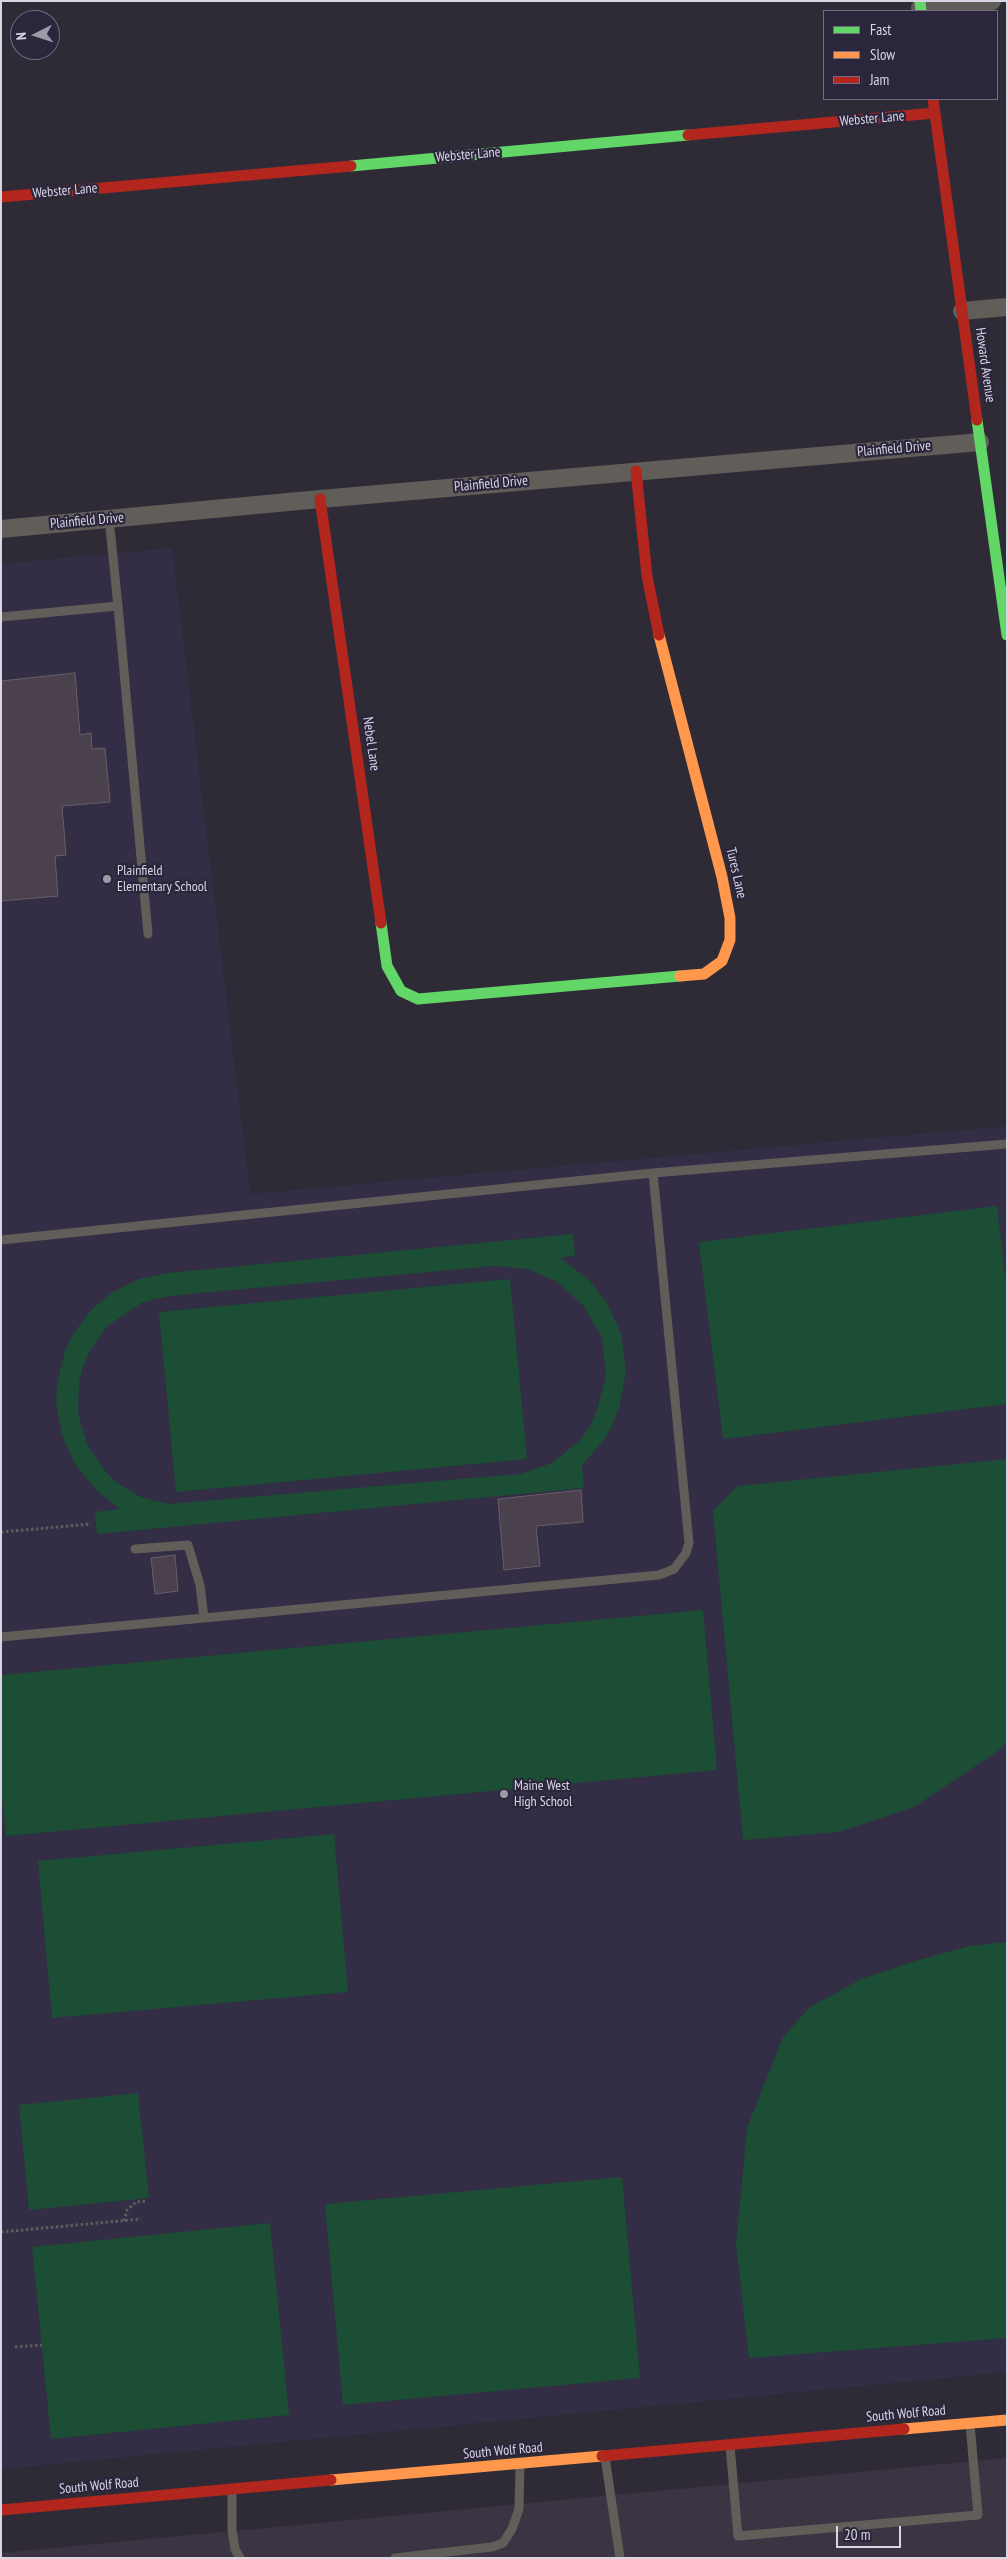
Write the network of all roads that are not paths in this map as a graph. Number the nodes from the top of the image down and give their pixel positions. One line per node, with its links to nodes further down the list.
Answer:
1 (992, 1): 2 (street)
2 (920, 7)
3 (933, 100): 4 (street, Howard Avenue)
4 (935, 113): 5 (street, Webster Lane); 7 (street, Howard Avenue)
5 (1, 196)
6 (1007, 306): 7 (street)
7 (962, 311): 8 (street, Howard Avenue)
8 (980, 442): 9 (street, Plainfield Drive); 15 (street, Howard Avenue)
9 (636, 472): 10 (street, Plainfield Drive); 17 (street, Tures Lane)
10 (320, 499): 11 (street, Plainfield Drive); 17 (street, Nebel Lane)
11 (109, 518): 12 (street, Plainfield Drive); 13 (lane)
12 (1, 529)
13 (118, 606): 14 (lane); 16 (lane)
14 (1, 617)
15 (1007, 633)
16 (148, 934)
17 (402, 991)
18 (1007, 1144): 19 (lane)
19 (653, 1173): 20 (lane); 22 (lane)
20 (1, 1240)
21 (135, 1549): 22 (lane)
22 (204, 1618): 23 (lane)
23 (1, 1637)
24 (1007, 2420): 25 (street, South Wolf Road)
25 (970, 2423): 26 (street, South Wolf Road); 26 (lane)
26 (730, 2446): 27 (street, South Wolf Road)
27 (605, 2456): 28 (street, South Wolf Road); 33 (lane)
28 (520, 2464): 29 (street, South Wolf Road); 32 (lane)
29 (232, 2490): 30 (street, South Wolf Road); 31 (lane)
30 (1, 2510)
31 (240, 2558)
32 (395, 2558)
33 (620, 2558)

